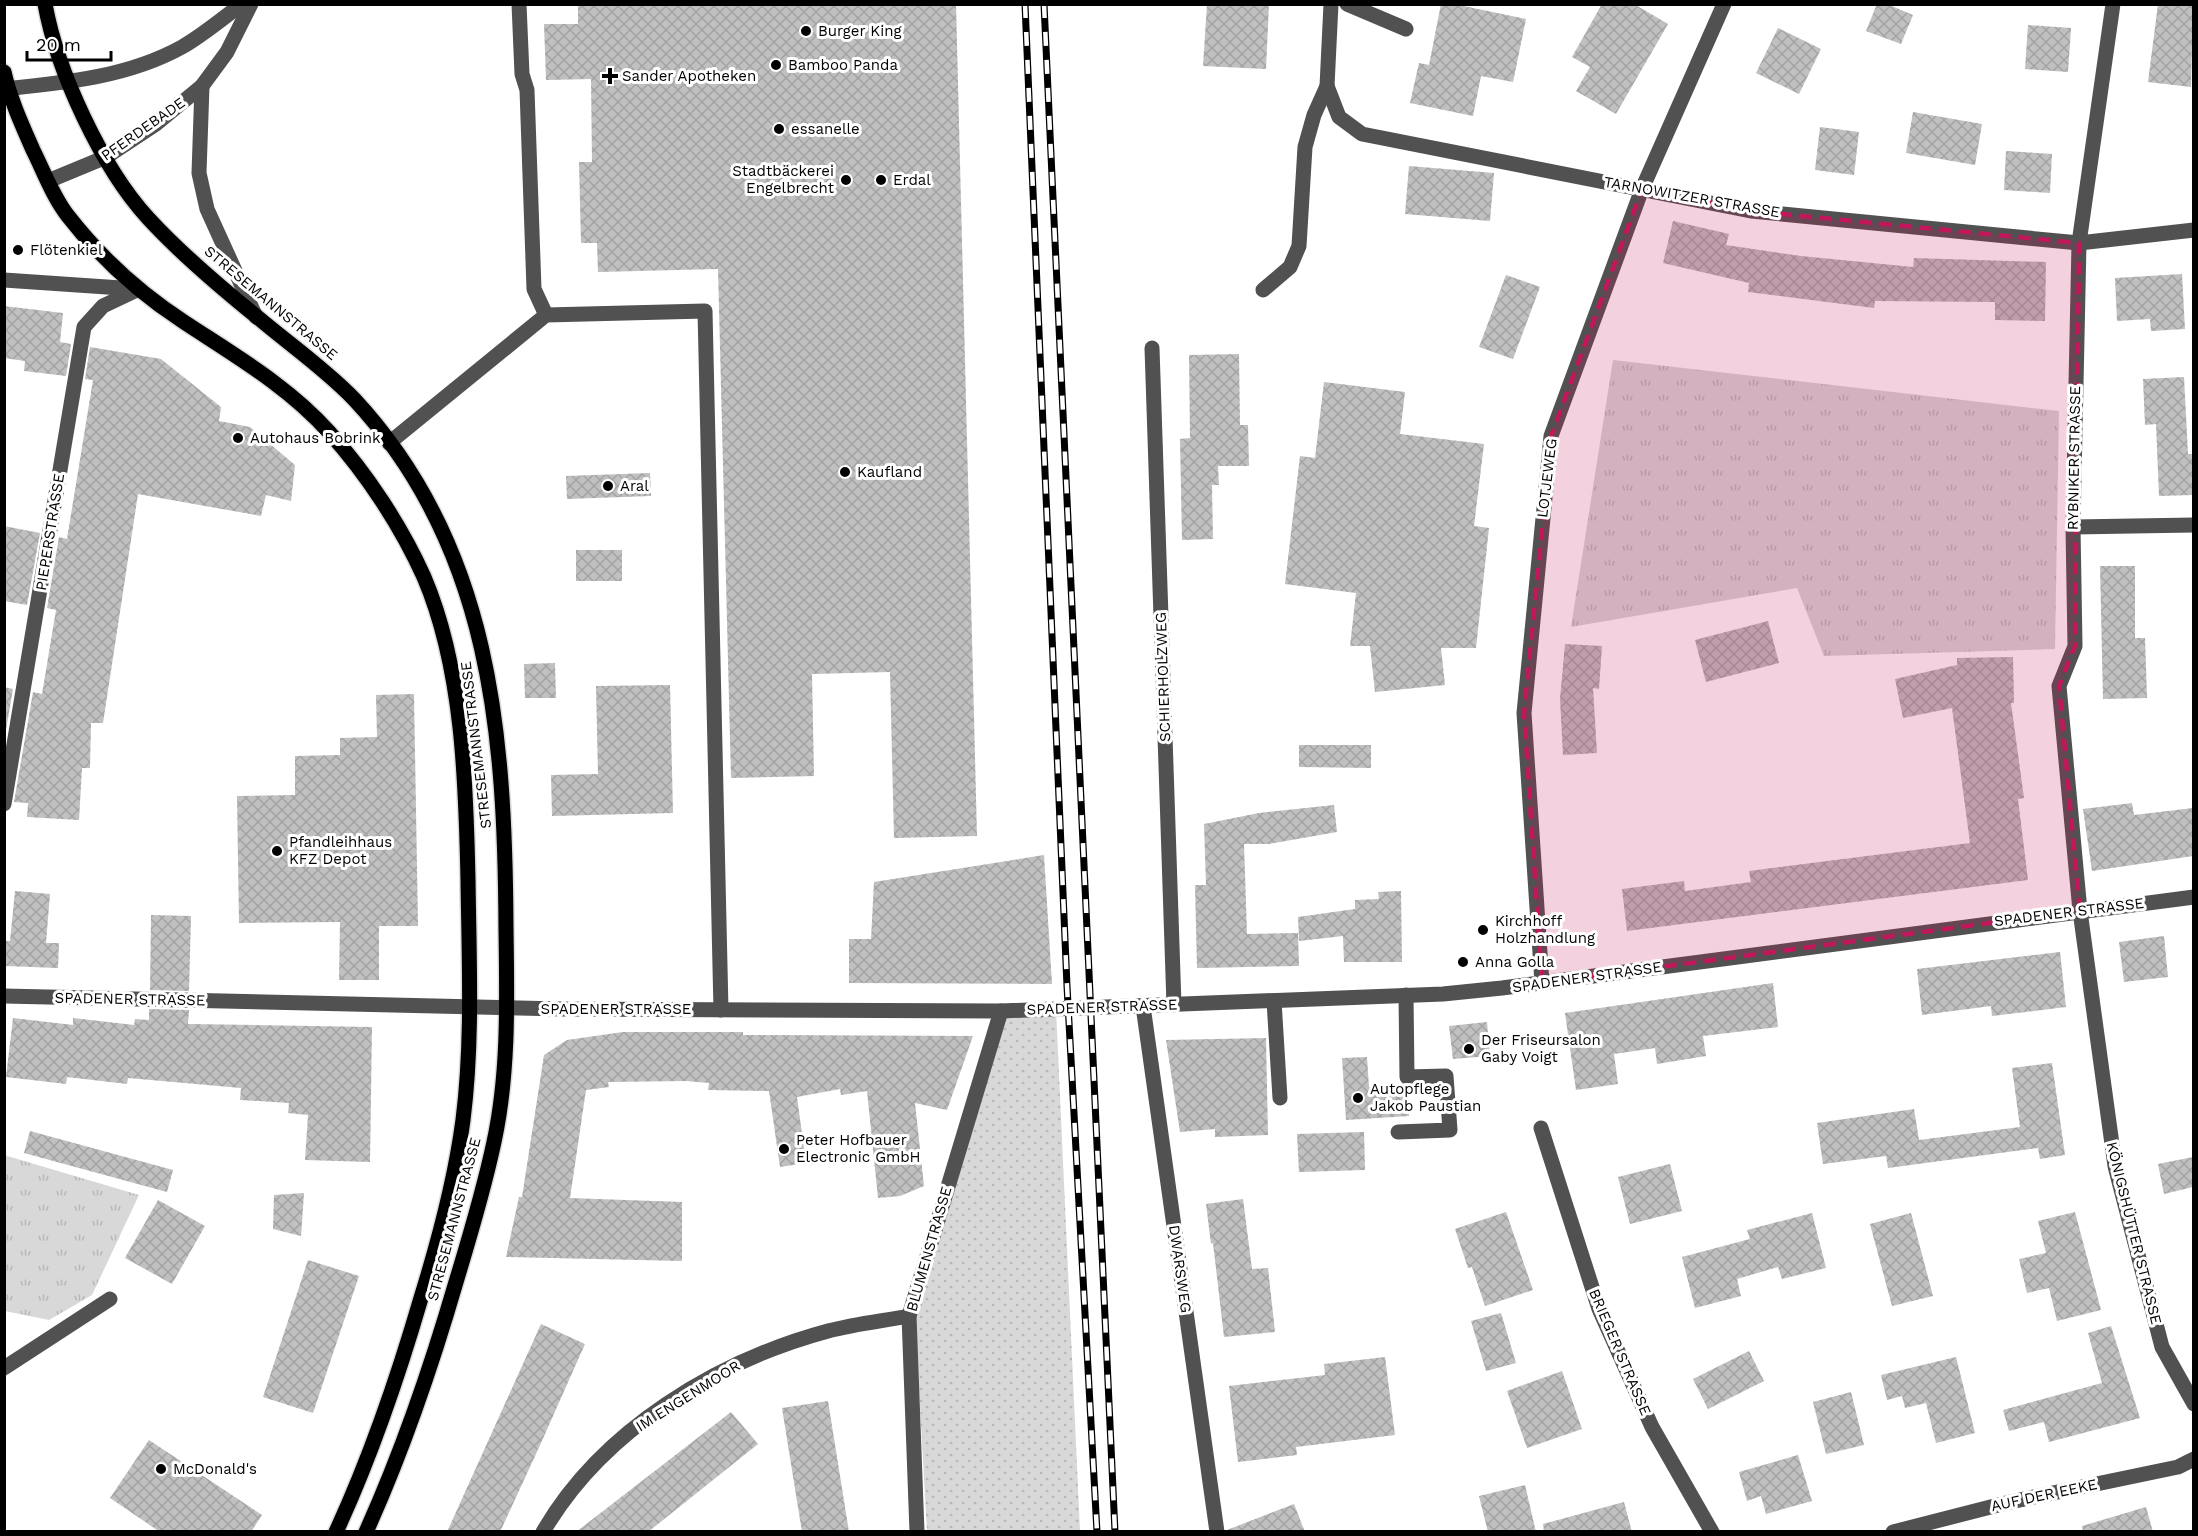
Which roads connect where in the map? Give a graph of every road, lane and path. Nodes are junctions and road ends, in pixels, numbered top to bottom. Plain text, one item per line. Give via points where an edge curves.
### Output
1 (45, 4) edge
2 (242, 4) edge
3 (251, 4) edge
4 (519, 4) edge
5 (1331, 4) edge
6 (1347, 4) edge
7 (1724, 4) edge
8 (2113, 4) edge
9 (1377, 10) edge
10 (1406, 29) dead end
11 (4, 72) edge
12 (67, 82) junction
13 (1327, 86) junction
14 (202, 87) junction
15 (6, 89) edge
16 (106, 158) junction
17 (48, 181) junction
18 (1642, 189) junction
19 (2193, 230) edge
20 (2079, 243) junction
21 (4, 280) edge
22 (139, 289) junction
23 (1263, 290) dead end
24 (546, 315) junction
25 (256, 317) junction
26 (1152, 348) dead end
27 (389, 443) junction
28 (2193, 525) edge
29 (2073, 527) junction
30 (4, 804) edge
31 (2193, 897) edge
32 (2080, 911) junction
33 (1542, 983) junction
34 (1406, 995) junction
35 (4, 996) edge
36 (1274, 1001) junction
37 (1174, 1005) junction
38 (469, 1006) junction
39 (1143, 1006) junction
40 (506, 1007) junction
41 (721, 1010) junction
42 (1001, 1011) junction
43 (1280, 1098) dead end
44 (1541, 1128) dead end
45 (1398, 1132) dead end
46 (110, 1299) dead end
47 (909, 1316) junction
48 (4, 1368) edge
49 (2193, 1404) edge
50 (2193, 1459) edge
51 (336, 1532) edge
52 (366, 1532) edge
53 (543, 1532) edge
54 (917, 1532) edge
55 (1217, 1532) edge
56 (1712, 1532) edge
57 (1893, 1532) edge

1 - 12 main road, STRESEMANNSTRASSE
2 - 12 street via 183,47 100,77
3 - 14 street, PFERDEBADE via 227,52
4 - 24 street via 522,74 527,90 534,289
5 - 13 street
6 - 9 street
7 - 18 street, LOTJEWEG
8 - 20 street, RYBNIKER STRASSE
9 - 10 street
11 - 15 main road, STRESEMANNSTRASSE
12 - 15 street
12 - 16 main road, STRESEMANNSTRASSE
13 - 18 street, TARNOWITZER STRASSE via 1339,117 1362,134
13 - 23 street via 1305,147 1299,246 1290,267
14 - 16 street, PFERDEBADE
14 - 25 street, PFERDEBADE via 199,173 207,209
15 - 17 main road, STRESEMANNSTRASSE
16 - 17 street, PFERDEBADE
16 - 25 main road, STRESEMANNSTRASSE via 148,218
17 - 22 main road, STRESEMANNSTRASSE via 66,213
18 - 20 street, TARNOWITZER STRASSE via 1751,211
18 - 33 street, LOTJEWEG via 1551,436 1524,713
19 - 20 street, TARNOWITZER STRASSE
20 - 29 street, RYBNIKER STRASSE
21 - 22 street
22 - 30 street, PIEPERSTRASSE via 103,306 84,327
22 - 38 main road, STRESEMANNSTRASSE via 266,377 328,430 393,520 424,578 446,644 465,787
24 - 27 street
24 - 41 street via 705,311
25 - 27 main road, STRESEMANNSTRASSE via 324,370
26 - 37 street, SCHIERHOLZWEG
27 - 40 main road, STRESEMANNSTRASSE via 444,533 478,626 491,695 504,830
28 - 29 street
29 - 32 street, RYBNIKER STRASSE via 2075,646 2059,686
31 - 32 street, SPADENER STRASSE
32 - 33 street, SPADENER STRASSE
32 - 49 street, KÖNIGSHÜTTER STRASSE via 2115,1166 2162,1347
33 - 34 street, SPADENER STRASSE
34 - 36 street, SPADENER STRASSE
34 - 45 street via 1407,1077 1446,1076 1450,1130
35 - 38 street, SPADENER STRASSE
36 - 37 street, SPADENER STRASSE
36 - 43 street
37 - 39 street, SPADENER STRASSE
38 - 40 street, SPADENER STRASSE
38 - 51 main road, STRESEMANNSTRASSE via 463,1120 451,1190 408,1345
39 - 42 street, SPADENER STRASSE
39 - 55 street, DWARSWEG
40 - 41 street, SPADENER STRASSE
40 - 52 main road, STRESEMANNSTRASSE via 505,1057 495,1138 478,1208 430,1371
41 - 42 street, SPADENER STRASSE
42 - 47 street, BLUMENSTRASSE
44 - 56 street, BRIEGER STRASSE via 1599,1309 1652,1427
46 - 48 street
47 - 53 street, IM ENGENMOOR via 799,1340 718,1374 639,1424 606,1453 561,1501
47 - 54 street, BLUMENSTRASSE
50 - 57 street, AUF DER EEKE via 2178,1467 2010,1502

